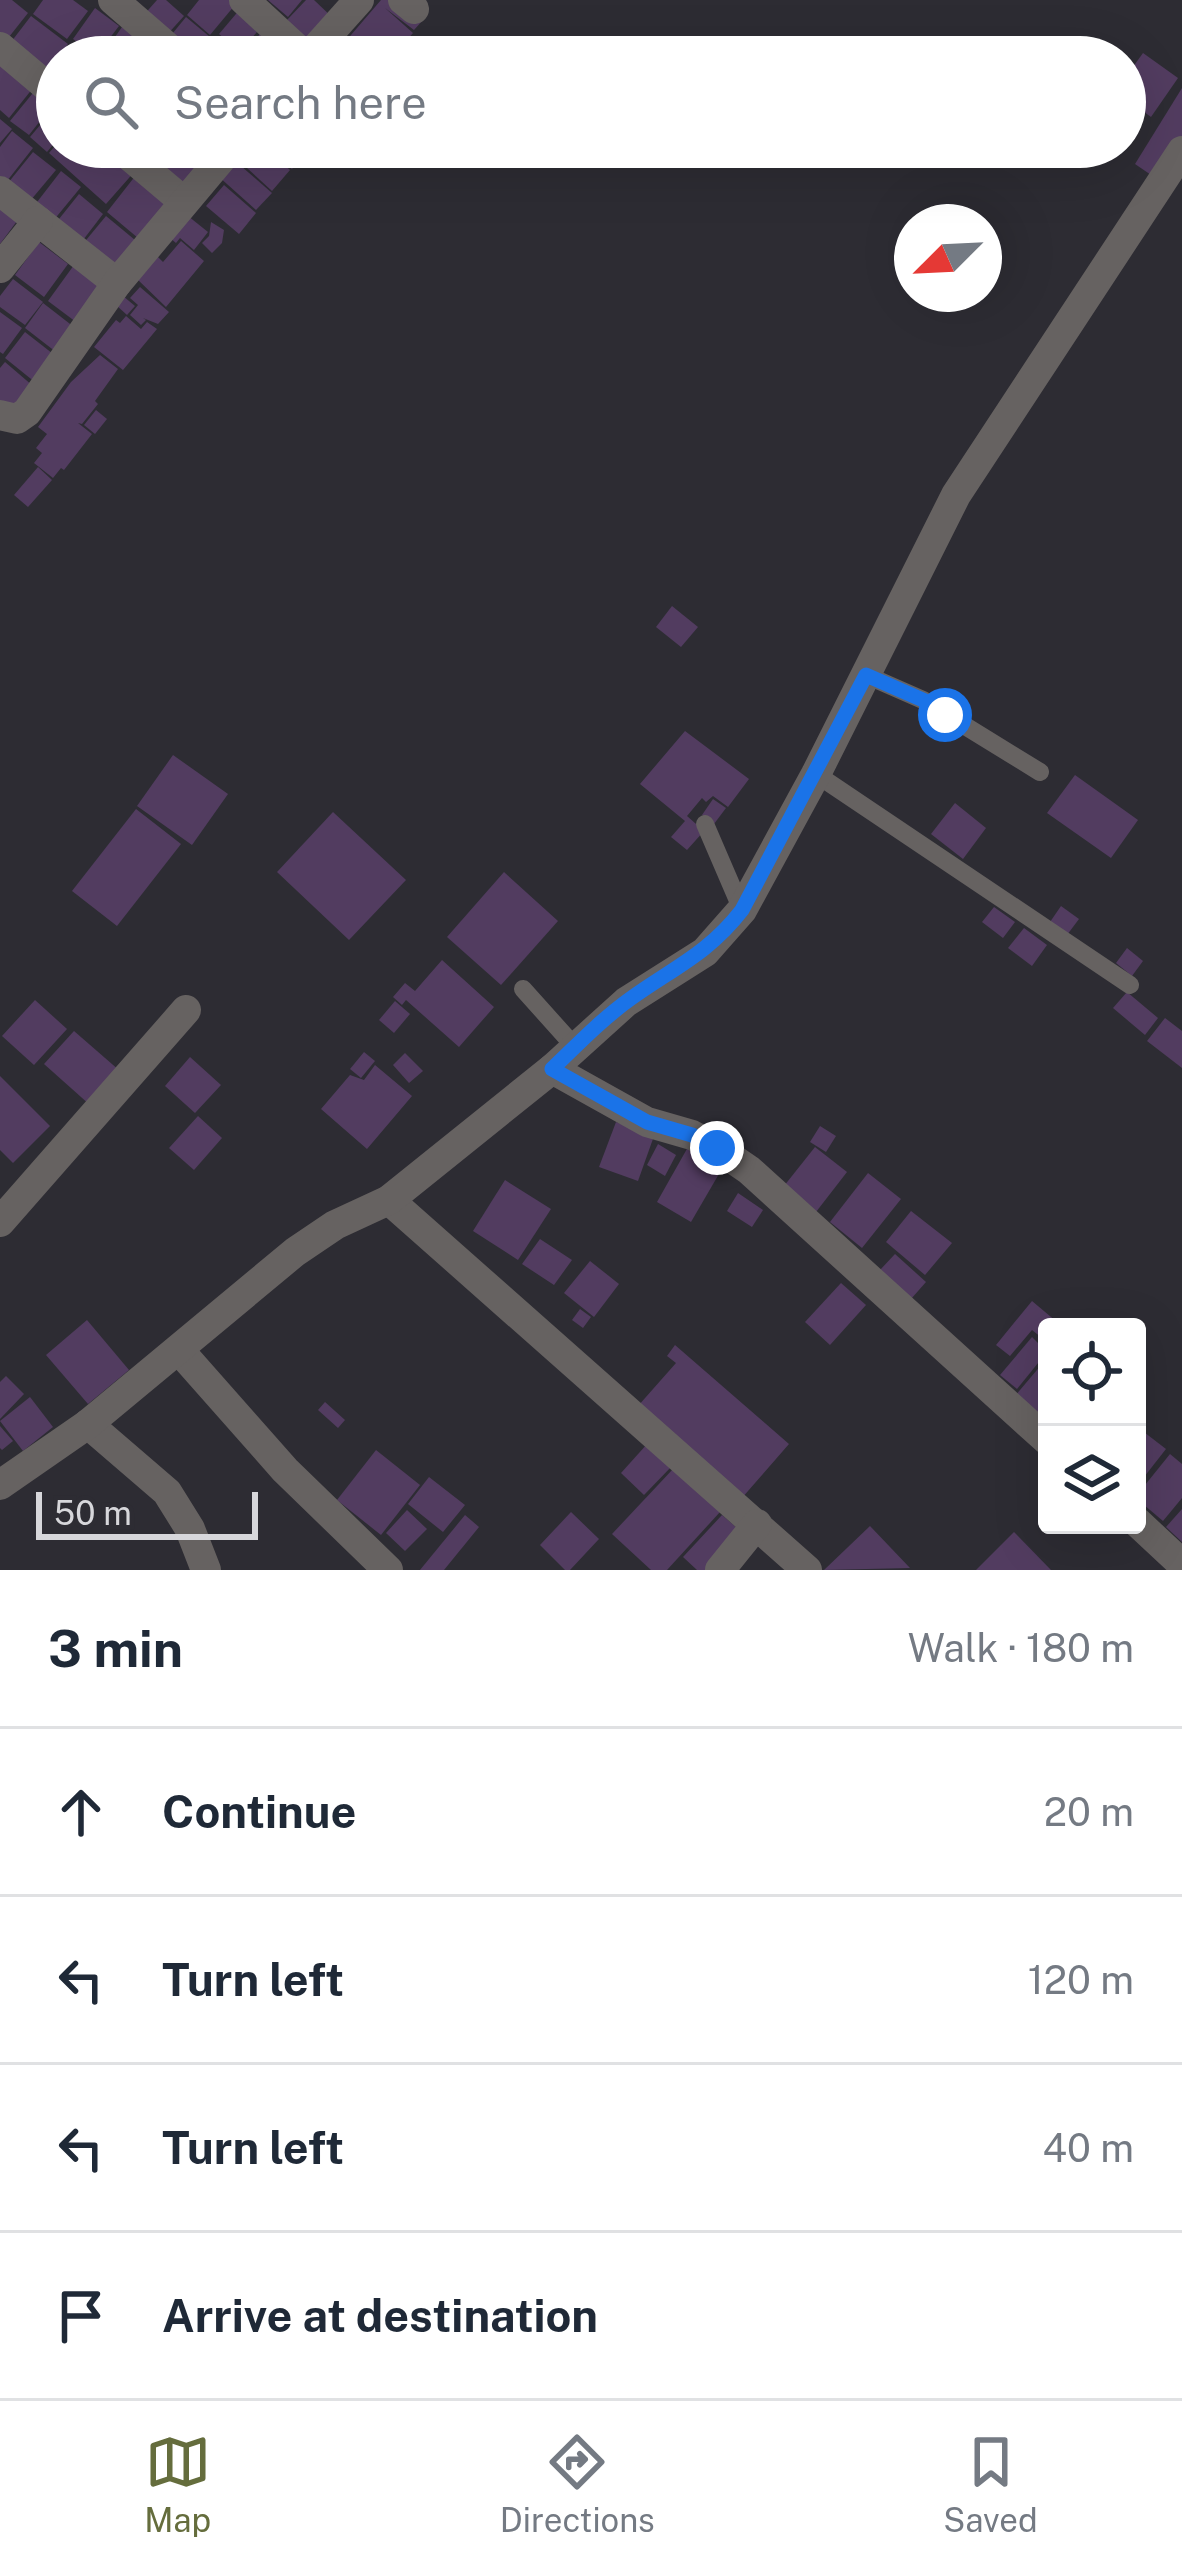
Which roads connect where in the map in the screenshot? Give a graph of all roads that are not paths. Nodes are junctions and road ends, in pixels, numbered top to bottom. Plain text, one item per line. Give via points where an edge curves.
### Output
1 (113, 0) edge
2 (244, 0) edge
3 (359, 0) edge
4 (155, 36) edge
5 (284, 36) edge
6 (326, 36) edge
7 (0, 47) edge
8 (36, 77) edge
9 (1182, 151) edge
10 (144, 168) edge
11 (213, 168) edge
12 (0, 191) edge
13 (184, 201) junction
14 (38, 221) junction
15 (0, 268) edge
16 (117, 283) junction
17 (0, 415) edge
18 (866, 675) junction
19 (1040, 772) dead end
20 (816, 774) junction
21 (705, 824) dead end
22 (742, 910) junction
23 (1130, 985) dead end
24 (523, 989) dead end
25 (186, 1010) dead end
26 (575, 1047) junction
27 (552, 1069) junction
28 (388, 1200) junction
29 (0, 1222) edge
30 (179, 1349) junction
31 (88, 1424) junction
32 (1038, 1432) edge
33 (0, 1485) edge
34 (757, 1524) junction
35 (1146, 1530) edge
36 (1182, 1564) edge
37 (206, 1570) edge
38 (388, 1570) edge
39 (720, 1570) edge
40 (807, 1570) edge

1 - 4 street
2 - 5 street
3 - 6 street
7 - 8 street
9 - 18 street via 956,495
10 - 13 street
11 - 13 street
12 - 14 street
13 - 16 street
14 - 15 street
14 - 16 street
16 - 17 street via 27,412
18 - 19 lane
18 - 20 street
20 - 22 street
20 - 23 lane
21 - 22 lane
22 - 26 street via 705,952 626,1002
24 - 26 lane
25 - 29 street
26 - 27 street
27 - 28 street
27 - 32 street via 749,1170
28 - 30 street via 295,1252
28 - 34 street
30 - 31 street
30 - 38 street via 285,1470
31 - 33 street
31 - 37 street via 166,1492
34 - 39 street
34 - 40 street
35 - 36 street

